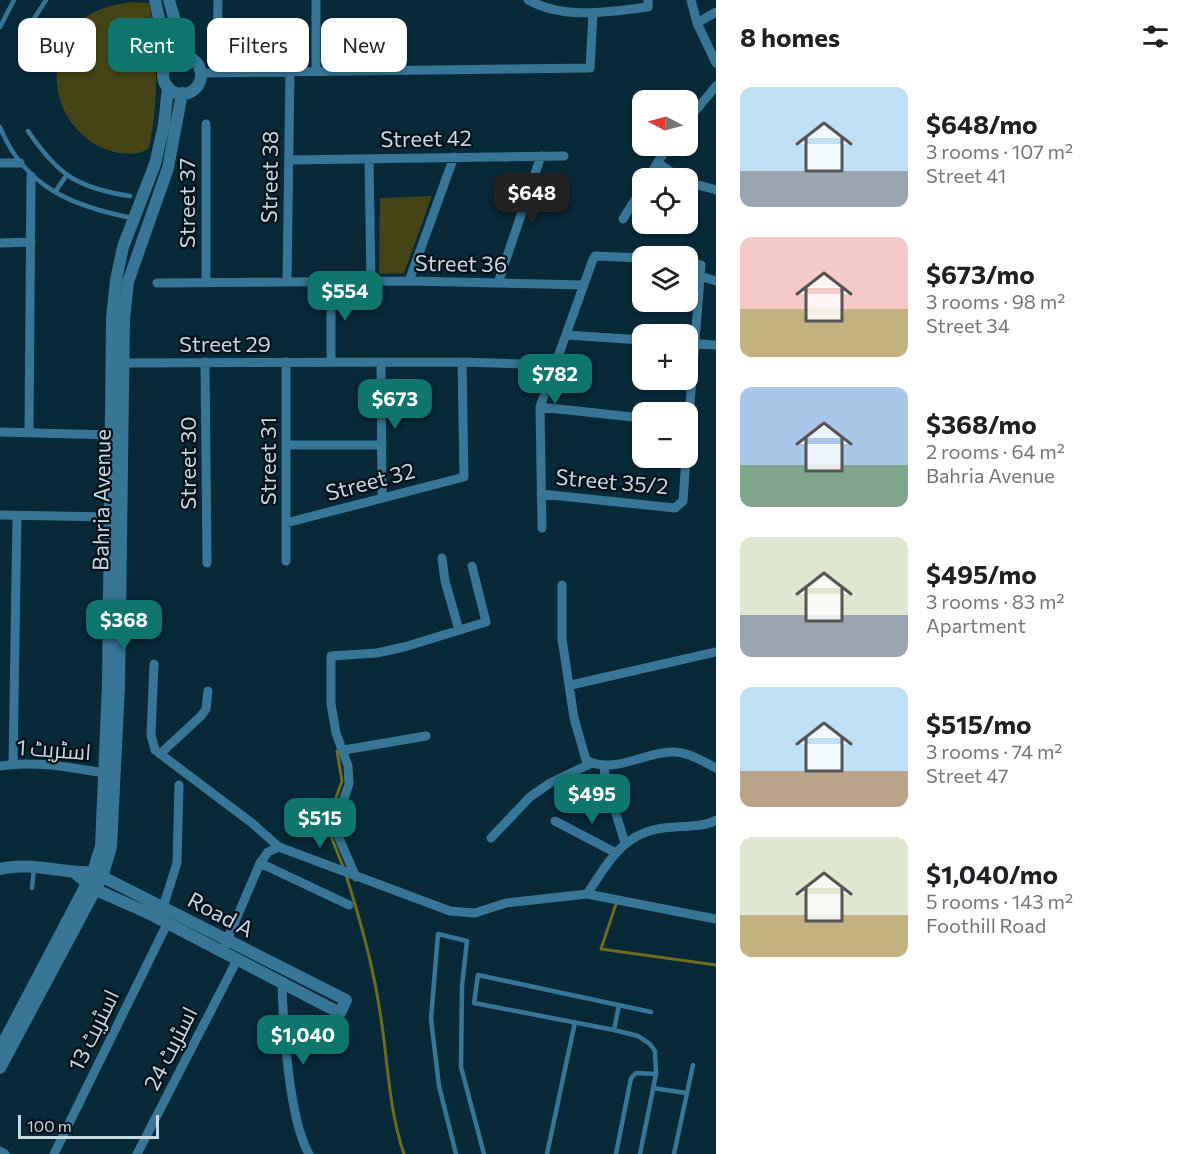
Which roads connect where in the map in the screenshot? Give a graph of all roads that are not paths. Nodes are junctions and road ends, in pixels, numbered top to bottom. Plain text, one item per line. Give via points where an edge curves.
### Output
1 (14, 0) edge
2 (46, 0) edge
3 (155, 0) edge
4 (169, 0) edge
5 (218, 0) edge
6 (316, 0) edge
7 (528, 0) edge
8 (691, 0) edge
9 (650, 3) edge
10 (716, 12) edge
11 (593, 13) junction
12 (34, 18) edge
13 (159, 18) edge
14 (174, 18) edge
15 (218, 18) edge
16 (697, 23) junction
17 (0, 27) edge
18 (195, 61) edge
19 (716, 63) edge
20 (309, 71) edge
21 (316, 71) junction
22 (165, 72) edge
23 (290, 72) joint
24 (201, 73) junction
25 (168, 87) junction
26 (716, 87) edge
27 (182, 93) junction
28 (698, 108) edge
29 (206, 124) dead end
30 (0, 127) edge
31 (28, 131) dead end
32 (542, 156) junction
33 (564, 156) dead end
34 (662, 156) edge
35 (454, 157) junction
36 (369, 159) junction
37 (289, 160) junction
38 (0, 163) edge
39 (20, 163) junction
40 (658, 163) junction
41 (655, 168) edge
42 (665, 168) edge
43 (31, 176) junction
44 (66, 176) junction
45 (698, 185) edge
46 (716, 190) edge
47 (55, 192) junction
48 (130, 196) dead end
49 (632, 204) edge
50 (135, 219) junction
51 (623, 219) dead end
52 (31, 242) junction
53 (0, 243) edge
54 (632, 258) edge
55 (700, 270) joint
56 (409, 281) junction
57 (716, 281) edge
58 (287, 282) junction
59 (331, 282) junction
60 (371, 282) junction
61 (157, 283) dead end
62 (206, 283) junction
63 (498, 283) junction
64 (584, 285) junction
65 (693, 324) edge
66 (566, 335) junction
67 (632, 339) edge
68 (698, 344) edge
69 (716, 345) edge
70 (206, 362) junction
71 (286, 362) junction
72 (331, 362) junction
73 (381, 362) junction
74 (462, 362) junction
75 (118, 363) junction
76 (555, 365) junction
77 (540, 407) junction
78 (632, 417) edge
79 (0, 432) edge
80 (29, 432) junction
81 (112, 435) junction
82 (287, 445) junction
83 (382, 445) junction
84 (685, 468) edge
85 (541, 494) junction
86 (382, 497) junction
87 (0, 515) edge
88 (17, 516) junction
89 (111, 517) junction
90 (286, 523) junction
91 (542, 528) dead end
92 (442, 558) dead end
93 (286, 561) dead end
94 (207, 563) dead end
95 (472, 566) dead end
96 (562, 585) dead end
97 (459, 630) junction
98 (716, 652) edge
99 (154, 664) dead end
100 (571, 685) junction
101 (208, 691) dead end
102 (426, 736) dead end
103 (344, 750) junction
104 (160, 754) junction
105 (592, 763) junction
106 (13, 764) junction
107 (0, 766) edge
108 (604, 766) junction
109 (716, 768) edge
110 (105, 773) junction
111 (179, 785) dead end
112 (716, 820) edge
113 (555, 821) dead end
114 (491, 838) dead end
115 (625, 843) junction
116 (279, 847) junction
117 (616, 853) junction
118 (260, 863) junction
119 (34, 866) junction
120 (0, 869) edge
121 (353, 876) junction
122 (94, 880) junction
123 (32, 888) dead end
124 (587, 894) junction
125 (349, 905) dead end
126 (163, 907) junction
127 (716, 919) edge
128 (167, 924) junction
129 (225, 947) junction
130 (237, 960) junction
131 (282, 983) junction
132 (619, 1005) junction
133 (651, 1011) dead end
134 (575, 1022) junction
135 (614, 1030) junction
136 (0, 1048) edge
137 (693, 1065) dead end
138 (0, 1068) edge
139 (656, 1074) junction
140 (653, 1088) junction
141 (686, 1093) junction
142 (0, 1151) edge
143 (5, 1154) edge
144 (54, 1154) edge
145 (137, 1154) edge
146 (309, 1154) edge
147 (456, 1154) edge
148 (484, 1154) edge
149 (547, 1154) edge
150 (616, 1154) edge
151 (640, 1154) edge
152 (674, 1154) edge

1 - 17 lane
2 - 12 lane
3 - 13 street
4 - 14 street
5 - 15 street
6 - 21 street
7 - 11 street via 547,10
8 - 16 street
9 - 11 street
10 - 16 street
11 - 21 street via 590,68
16 - 19 street
18 - 24 street
20 - 21 street
22 - 25 street
23 - 24 street
23 - 37 street, Street 38
24 - 27 street via 194,90
25 - 27 street
25 - 50 street, Bahria Avenue via 155,164
26 - 28 street
27 - 75 street, Bahria Avenue via 168,168 128,282
29 - 62 street, Street 37
30 - 39 lane via 9,151
31 - 44 lane via 42,153
32 - 33 street, Street 42
32 - 35 street, Street 42
32 - 63 street
34 - 40 street
35 - 36 street, Street 42
35 - 56 street
36 - 37 street, Street 42
36 - 60 street
37 - 58 street, Street 38
38 - 39 street
39 - 43 lane
40 - 41 street
40 - 42 street
43 - 47 lane
43 - 52 street
44 - 47 lane
44 - 48 lane via 98,190
45 - 46 street
47 - 50 lane via 88,209
49 - 51 street
50 - 75 street, Bahria Avenue via 123,247 116,280
52 - 53 street
52 - 80 street
54 - 64 street via 595,256
55 - 57 street
55 - 65 street
56 - 60 street, Street 36
56 - 63 street, Street 36
58 - 59 street, Street 36
58 - 62 street, Street 36
59 - 60 street, Street 36
59 - 72 street
61 - 62 street, Street 36
63 - 64 street, Street 36
64 - 66 street
66 - 67 street
66 - 76 street
68 - 69 street
70 - 71 street, Street 29
70 - 75 street, Street 29
70 - 94 street, Street 30
71 - 72 street, Street 29
71 - 82 street, Street 31
72 - 73 street, Street 29
73 - 74 street, Street 29
73 - 83 street
74 - 76 street, Street 29
74 - 86 street, Street 32 via 464,477
75 - 81 street, Bahria Avenue
75 - 122 street, Bahria Avenue via 119,686 111,847
76 - 77 street
77 - 78 street
77 - 85 street
79 - 80 street
80 - 81 street
81 - 89 street, Bahria Avenue
82 - 83 street
82 - 90 street, Street 31
83 - 86 street
84 - 85 street, Street 35/2 via 683,501 679,506
85 - 91 street
86 - 90 street, Street 32
87 - 88 street
88 - 89 street
88 - 106 street
89 - 110 street, Bahria Avenue
90 - 93 street, Street 31
92 - 97 street
95 - 97 street via 486,622
96 - 100 street via 562,639
97 - 103 street via 386,651 331,657 331,704 336,733
98 - 100 street
99 - 104 street via 151,735
100 - 105 street via 584,756
101 - 104 street via 201,716
102 - 103 street
103 - 121 street via 349,784 334,826
104 - 116 street
105 - 108 street
105 - 114 street via 530,797
106 - 107 street, اسٹریٹ 1
106 - 110 street, اسٹریٹ 1
108 - 109 street via 672,752 690,755
108 - 115 street
110 - 122 street, Bahria Avenue via 101,846
111 - 126 street via 177,863
112 - 115 street via 652,830
113 - 117 street
115 - 117 street
116 - 118 street via 268,852
116 - 121 street
117 - 124 street
118 - 125 street
118 - 129 street
119 - 120 street, Road A
119 - 122 street, Road A
119 - 123 lane
121 - 124 street via 450,911 475,913 506,903
122 - 126 street, Road A
122 - 128 street, Road A
122 - 136 street, Bahria Avenue
122 - 138 street, Bahria Avenue
124 - 127 street
126 - 129 street, Road A
128 - 129 street, Road A
128 - 144 street, اسٹریٹ 13
129 - 130 street, Road A
129 - 131 street, Road A via 346,1000 340,1012
130 - 131 street, Road A
130 - 145 street, اسٹریٹ 24
131 - 146 street via 296,1112
132 - 133 lane
132 - 134 lane via 478,975 474,1003
132 - 135 lane
134 - 135 lane
134 - 149 lane
135 - 139 lane via 638,1035 650,1044 655,1052
137 - 141 lane
139 - 140 lane
139 - 150 lane via 636,1073 631,1078
140 - 141 lane
140 - 151 lane
141 - 152 lane
142 - 143 street
147 - 148 lane via 439,1086 431,1019 438,934 467,941 461,1067

